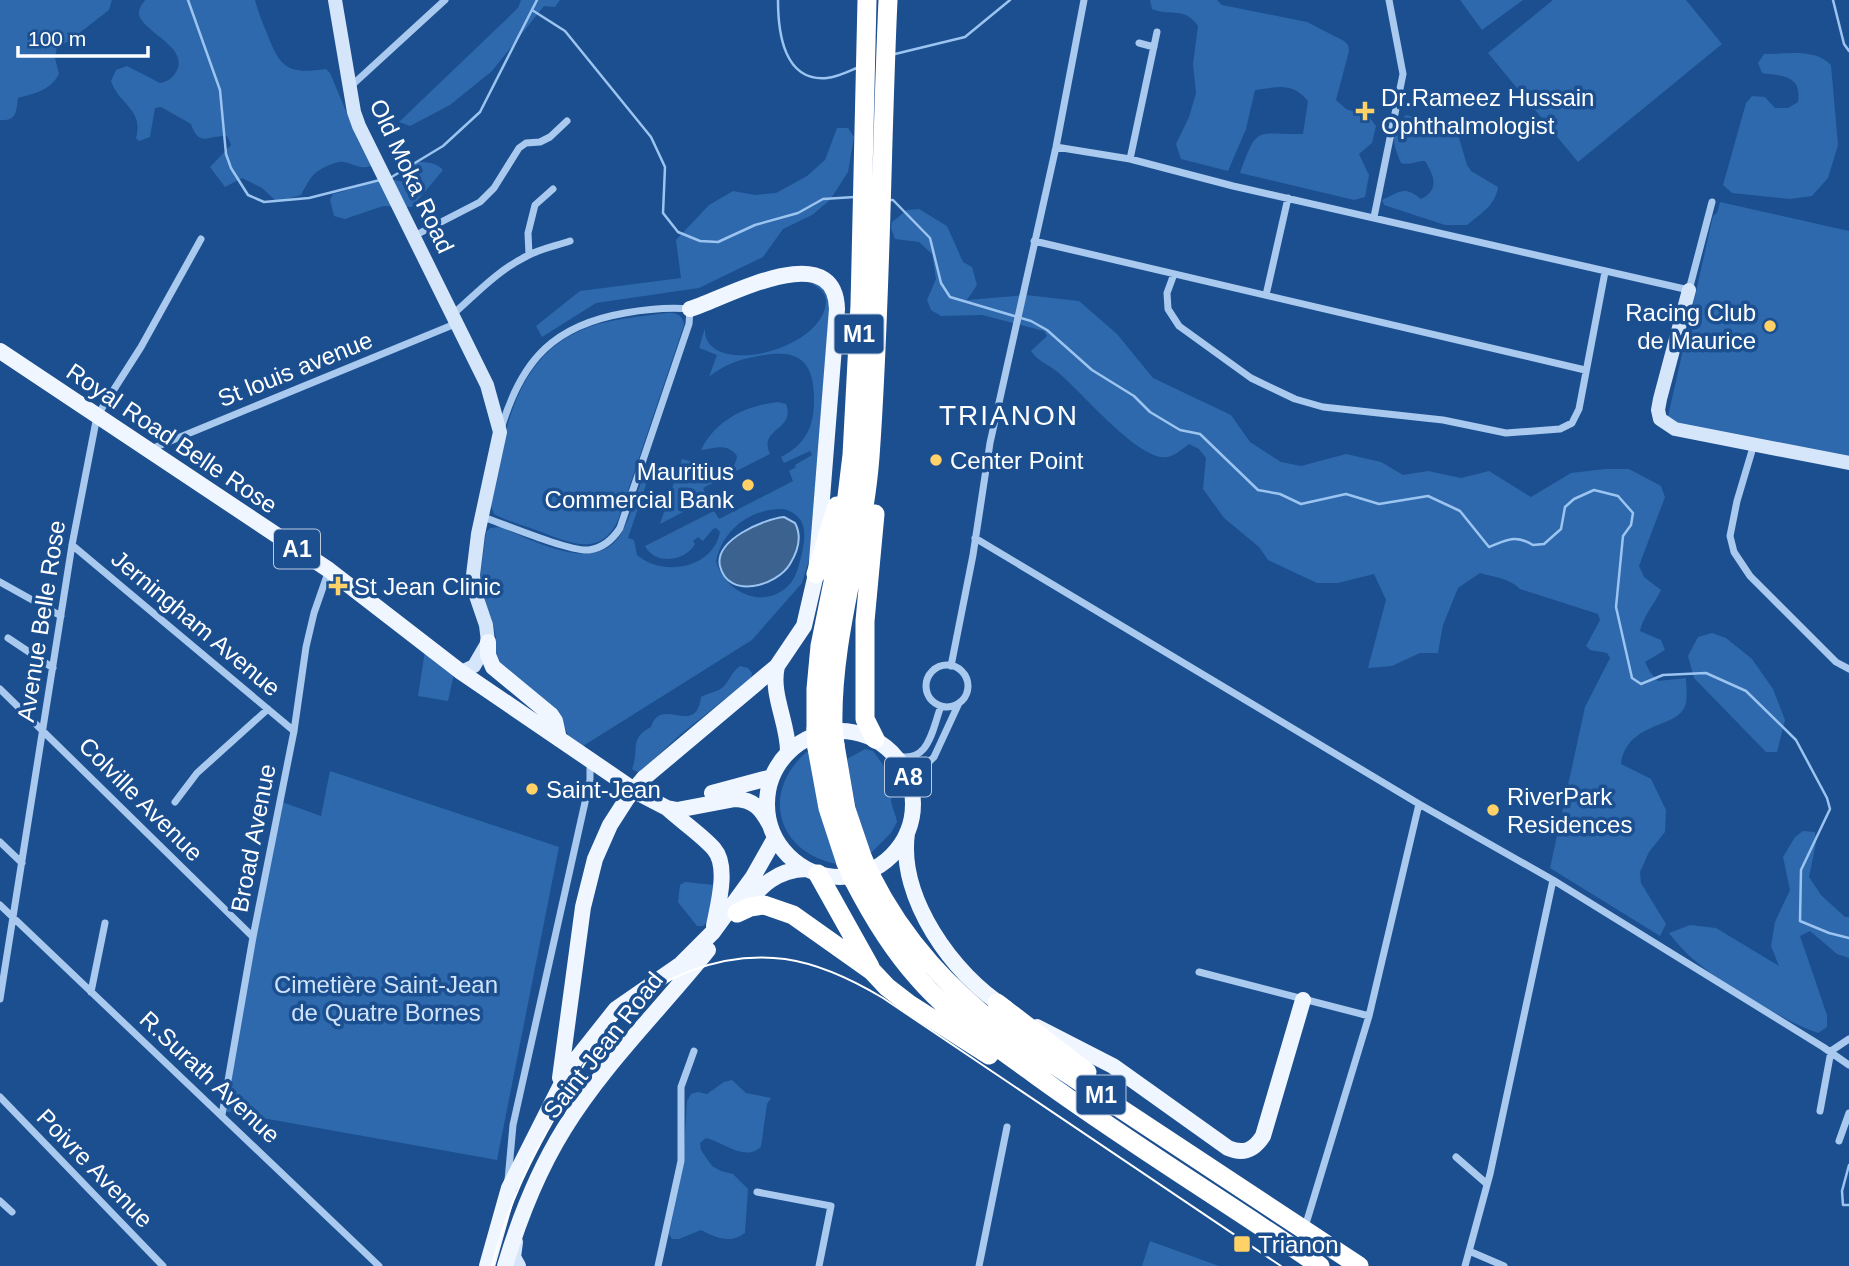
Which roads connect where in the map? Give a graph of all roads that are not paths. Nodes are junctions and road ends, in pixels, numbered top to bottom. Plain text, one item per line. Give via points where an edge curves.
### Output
1 (335, 0) edge
2 (445, 0) edge
3 (867, 0) edge
4 (888, 0) edge
5 (1084, 0) edge
6 (1389, 0) edge
7 (1157, 32) dead end
8 (1139, 43) dead end
9 (1154, 47) junction
10 (350, 88) junction
11 (567, 121) dead end
12 (1056, 147) junction
13 (1130, 159) junction
14 (553, 189) dead end
15 (1288, 198) junction
16 (871, 201) junction
17 (1712, 202) dead end
18 (1374, 217) junction
19 (414, 236) junction
20 (201, 239) dead end
21 (570, 241) dead end
22 (1034, 241) junction
23 (529, 255) junction
24 (1605, 272) junction
25 (1174, 274) junction
26 (1689, 290) junction
27 (1266, 295) junction
28 (690, 309) junction
29 (453, 319) junction
30 (0, 351) edge
31 (1585, 370) junction
32 (874, 384) junction
33 (97, 416) junction
34 (500, 432) junction
35 (1755, 443) junction
36 (149, 450) junction
37 (852, 455) junction
38 (1849, 463) edge
39 (483, 517) junction
40 (975, 538) junction
41 (72, 545) junction
42 (329, 570) junction
43 (816, 573) junction
44 (0, 582) edge
45 (61, 616) junction
46 (8, 638) dead end
47 (488, 642) junction
48 (777, 666) junction
49 (951, 666) junction
50 (53, 668) junction
51 (1849, 669) edge
52 (461, 672) junction
53 (0, 689) edge
54 (960, 703) junction
55 (941, 706) junction
56 (268, 709) junction
57 (43, 729) junction
58 (294, 731) junction
59 (825, 737) junction
60 (559, 739) junction
61 (875, 739) junction
62 (788, 753) junction
63 (894, 755) junction
64 (587, 757) junction
65 (772, 777) junction
66 (913, 795) junction
67 (175, 802) dead end
68 (1419, 804) junction
69 (665, 806) junction
70 (772, 831) junction
71 (907, 833) junction
72 (0, 842) edge
73 (22, 863) junction
74 (859, 870) junction
75 (812, 871) junction
76 (1553, 880) junction
77 (0, 905) edge
78 (737, 913) junction
79 (13, 917) junction
80 (105, 923) dead end
81 (716, 934) junction
82 (253, 937) junction
83 (872, 971) junction
84 (1199, 972) dead end
85 (91, 992) junction
86 (0, 999) edge
87 (1303, 1000) junction
88 (997, 1003) junction
89 (1369, 1016) junction
90 (1849, 1039) edge
91 (694, 1051) dead end
92 (1831, 1051) junction
93 (1849, 1065) edge
94 (558, 1091) junction
95 (0, 1097) edge
96 (1820, 1111) dead end
97 (1849, 1113) edge
98 (222, 1115) junction
99 (1089, 1115) junction
100 (1007, 1127) dead end
101 (1839, 1141) dead end
102 (1192, 1155) junction
103 (1457, 1157) dead end
104 (1487, 1184) junction
105 (509, 1188) junction
106 (757, 1192) dead end
107 (0, 1201) edge
108 (12, 1212) dead end
109 (520, 1220) junction
110 (1305, 1227) dead end
111 (1469, 1251) junction
112 (163, 1266) edge
113 (379, 1266) edge
114 (487, 1266) edge
115 (505, 1266) edge
116 (519, 1266) edge
117 (658, 1266) edge
118 (819, 1266) edge
119 (979, 1266) edge
120 (1320, 1266) edge
121 (1359, 1266) edge
122 (1465, 1266) edge
123 (1504, 1266) edge

1 - 10 street
2 - 10 street, Old Moka Road
3 - 16 highway, M1 via 865,81
4 - 16 highway, M1
5 - 12 street
6 - 18 street via 1403,74
7 - 9 street
8 - 9 street
9 - 13 street
10 - 19 street, Old Moka Road via 354,112
11 - 19 street via 550,138 519,148 480,202
12 - 13 street
12 - 22 street
13 - 15 street
14 - 23 street via 535,205 528,233
15 - 18 street
15 - 27 street
16 - 32 highway, M1
16 - 37 highway, M1
17 - 26 street
18 - 24 street
19 - 29 street, Old Moka Road
20 - 33 street
21 - 23 street, St louis avenue
22 - 25 street
22 - 40 street via 990,443
23 - 29 street, St louis avenue via 495,277
24 - 26 street
24 - 31 street
25 - 27 street
25 - 31 street via 1167,293 1168,309 1180,326 1251,378 1295,400 1323,407 1443,420 1506,433 1560,429 1572,424 1579,409
26 - 35 street via 1660,399 1660,419 1675,429
27 - 31 street
28 - 34 street via 666,306 615,315 561,336 521,377
28 - 39 street via 681,351 615,535 598,548 580,550
28 - 43 main road via 774,276 820,277 835,293
29 - 34 street, Old Moka Road via 486,385
29 - 36 street, St louis avenue
30 - 33 main road, Royal Road Belle Rose / A1
32 - 59 highway, M1 via 866,497
32 - 61 highway via 878,455 865,634 865,719
33 - 36 main road, Royal Road Belle Rose / A1
33 - 41 street, Avenue Belle Rose
34 - 39 street
35 - 38 street
35 - 51 street via 1730,536 1734,552 1750,576 1836,662
36 - 42 main road, Royal Road Belle Rose / A1
37 - 43 highway
37 - 59 highway, M1 via 842,538 820,646 816,689
39 - 47 street via 473,575
40 - 49 street
40 - 68 street
41 - 45 street, Avenue Belle Rose
41 - 56 street, Jerningham Avenue
42 - 52 main road, Royal Road Belle Rose / A1
42 - 58 street, Broad Avenue via 311,625
43 - 48 main road via 804,626
44 - 45 street
45 - 50 street, Avenue Belle Rose
46 - 50 street
47 - 52 street via 474,666
47 - 60 main road via 493,667 551,715
48 - 62 main road via 775,681
48 - 94 main road, bridge via 644,778 610,825 595,859 583,907
49 - 54 street via 967,680
49 - 55 street via 939,667 927,681 931,699
50 - 57 street, Avenue Belle Rose
52 - 60 main road, Royal Road Belle Rose / A1
53 - 57 street, Colville Avenue
54 - 55 street
54 - 66 street via 938,751 916,775
55 - 63 street via 923,751 904,758
56 - 58 street, Jerningham Avenue
56 - 67 street via 197,773
57 - 73 street, Avenue Belle Rose
57 - 82 street, Colville Avenue
58 - 82 street, Broad Avenue
59 - 74 highway, M1
60 - 64 main road, Royal Road Belle Rose / A1
61 - 62 main road, A8 via 828,732
61 - 63 main road, A8
62 - 65 main road, A8
63 - 66 main road, A8 via 907,773
64 - 69 main road, Royal Road Belle Rose / A1
64 - 105 street via 590,780 513,1125
65 - 69 main road
65 - 70 main road, A8 via 767,795
66 - 71 main road, A8
68 - 76 street
68 - 89 street
69 - 70 main road via 677,810 743,799 761,808
69 - 81 main road, Royal Road Belle Rose via 715,850 721,864
70 - 75 main road via 783,850
70 - 81 main road, A8 via 753,877
71 - 75 main road, A8 via 898,849 870,870 835,877
71 - 88 main road via 907,869 925,918 964,973
72 - 73 street
73 - 79 street, Avenue Belle Rose
74 - 99 highway, M1 via 883,933 935,996
74 - 102 highway, M1 via 914,946 970,1005
75 - 78 main road, A8 via 792,869 776,876
75 - 83 highway
76 - 92 street
76 - 104 street
77 - 79 street, R.Surath Avenue
78 - 81 main road, A8
78 - 83 highway via 764,905 793,915
79 - 85 street, R.Surath Avenue
79 - 86 street, Avenue Belle Rose
80 - 85 street
81 - 94 main road, A8 via 616,1009 576,1059
81 - 109 main road, Saint Jean Road / A8 via 578,1108
82 - 98 street, Broad Avenue
83 - 99 highway via 909,1004
84 - 87 street
85 - 98 street, R.Surath Avenue
87 - 88 main road via 1263,1136 1257,1146 1236,1152 1113,1066
87 - 89 street
88 - 102 highway via 1185,1144
89 - 110 street
90 - 92 street
91 - 117 street via 681,1087 681,1161
92 - 93 street
92 - 96 street
94 - 105 main road, Saint Jean Road
95 - 112 street, Poivre Avenue
97 - 101 street
98 - 113 street, R.Surath Avenue
99 - 120 highway, M1
100 - 119 street
102 - 121 highway, M1
103 - 104 street
104 - 111 street
105 - 114 main road, Saint Jean Road
106 - 118 street via 831,1206
107 - 108 street
109 - 115 main road, Saint Jean Road / A8
109 - 116 street via 514,1248
111 - 122 street
111 - 123 street

